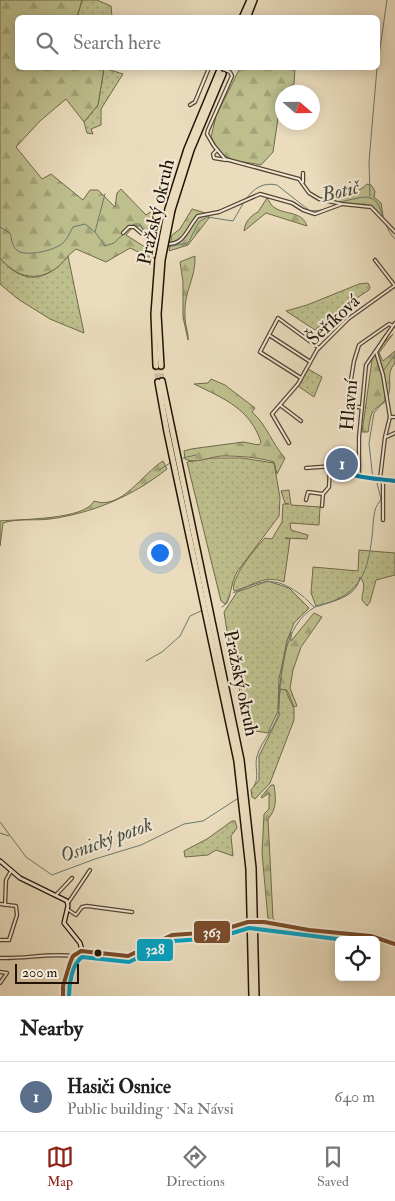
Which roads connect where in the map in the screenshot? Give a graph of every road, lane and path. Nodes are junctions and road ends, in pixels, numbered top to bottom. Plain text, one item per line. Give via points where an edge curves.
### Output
1 (250, 0) edge
2 (254, 0) edge
3 (243, 15) edge
4 (248, 15) edge
5 (207, 70) edge
6 (220, 71) edge
7 (190, 105) dead end
8 (217, 151) junction
9 (228, 160) junction
10 (303, 173) dead end
11 (303, 182) junction
12 (341, 204) junction
13 (395, 232) edge
14 (123, 233) dead end
15 (375, 260) dead end
16 (395, 286) edge
17 (395, 323) edge
18 (393, 326) junction
19 (269, 335) junction
20 (386, 335) junction
21 (319, 348) junction
22 (310, 361) junction
23 (158, 366) tunnel mouth
24 (301, 378) junction
25 (160, 382) tunnel mouth
26 (280, 405) junction
27 (362, 408) junction
28 (390, 417) junction
29 (395, 417) edge
30 (302, 421) dead end
31 (395, 433) edge
32 (385, 437) junction
33 (289, 443) dead end
34 (330, 467) junction
35 (306, 468) dead end
36 (359, 476) junction
37 (381, 479) junction
38 (395, 481) edge
39 (324, 494) junction
40 (306, 500) dead end
41 (322, 506) dead end
42 (383, 520) dead end
43 (246, 814) junction
44 (0, 861) edge
45 (90, 870) dead end
46 (12, 871) junction
47 (72, 878) dead end
48 (0, 882) edge
49 (5, 882) junction
50 (56, 895) junction
51 (68, 903) junction
52 (0, 904) edge
53 (6, 905) junction
54 (67, 909) junction
55 (132, 912) dead end
56 (0, 940) edge
57 (395, 944) edge
58 (82, 950) junction
59 (73, 956) junction
60 (0, 958) edge
61 (0, 972) edge
62 (0, 983) edge
63 (63, 996) edge
64 (252, 996) edge
65 (256, 996) edge

1 - 3 highway
2 - 4 highway
5 - 7 street via 195,102
6 - 8 street via 230,72 232,76 207,134
6 - 23 highway, Pražský okruh, bridge via 187,149 170,210 154,314
8 - 9 street
8 - 9 street via 214,158
9 - 11 street via 245,162
10 - 11 street
11 - 12 street via 306,190 315,196
12 - 13 street via 371,207
12 - 14 street via 315,214 266,195 198,216 177,243 157,242 131,226
15 - 16 street
16 - 21 street, Šeříková via 348,320
17 - 18 street
18 - 20 street
18 - 27 street via 389,324 358,345 347,404
19 - 21 street via 278,318
19 - 22 street
19 - 24 street via 260,352
20 - 27 street, Hlavní via 366,365
20 - 28 street via 376,352
21 - 22 street, Šeříková
22 - 24 street, Šeříková
24 - 26 street, Šeříková
25 - 43 highway, Pražský okruh via 167,432 229,717
26 - 30 street
26 - 33 street via 272,417
27 - 36 street, Hlavní
28 - 29 street
28 - 32 street
31 - 32 street
32 - 37 street
34 - 35 street
34 - 36 street via 330,463
34 - 39 street
36 - 37 street
37 - 38 street
37 - 42 street
39 - 40 street via 308,492
39 - 41 street
43 - 64 highway, Pražský okruh
43 - 65 highway, Pražský okruh via 253,868
44 - 46 street
45 - 51 street
46 - 49 street
46 - 50 street via 26,882
47 - 50 street
48 - 49 street
49 - 53 street
50 - 51 street
51 - 54 street
52 - 53 street
53 - 56 street via 16,906 17,915 9,940
54 - 55 street via 76,915 87,906
54 - 58 street via 64,923
57 - 58 street, bridge via 371,936 264,922 244,923 215,932 172,935 128,956
58 - 59 street
59 - 60 street
59 - 63 street
61 - 62 street via 7,972

